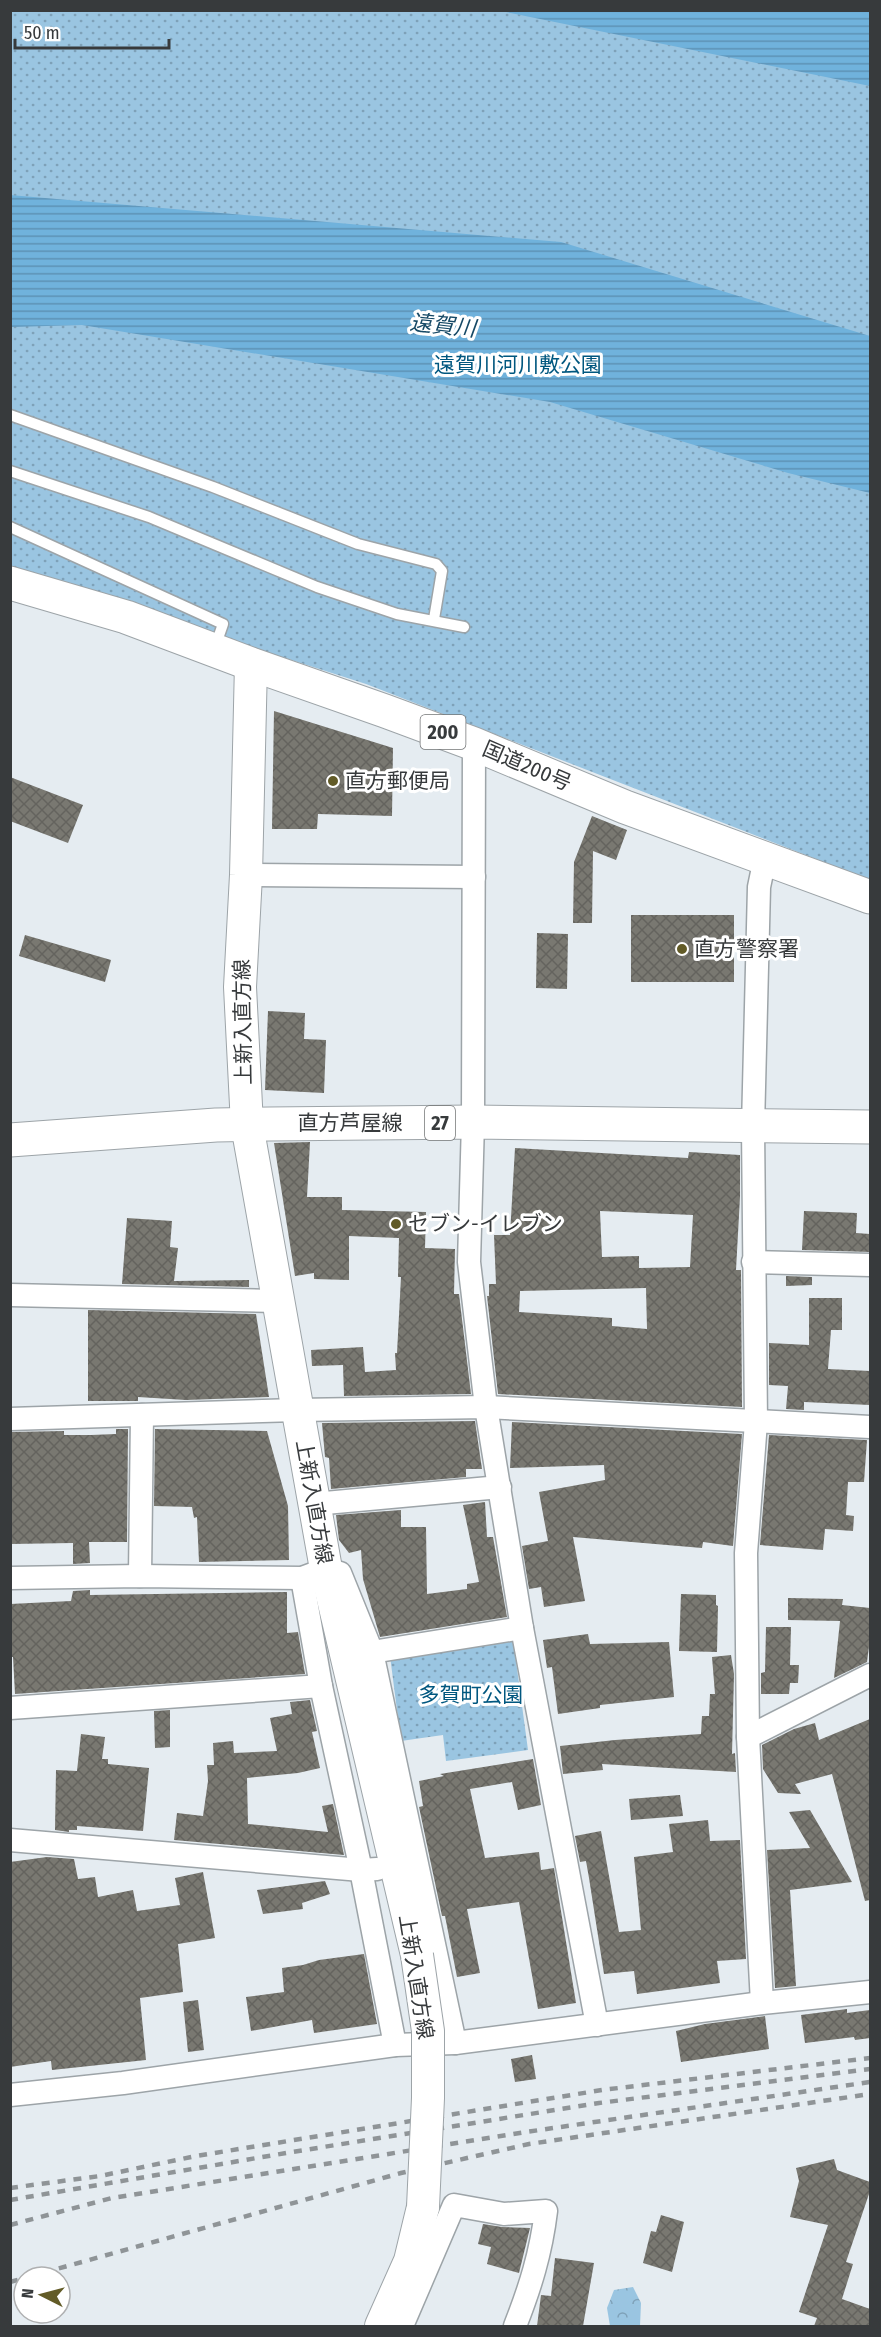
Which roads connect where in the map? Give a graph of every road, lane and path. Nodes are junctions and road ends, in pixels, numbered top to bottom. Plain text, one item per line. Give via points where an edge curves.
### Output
1 (10, 416) edge
2 (10, 471) edge
3 (10, 527) edge
4 (10, 584) edge
5 (434, 619) junction
6 (464, 627) dead end
7 (214, 650) junction
8 (251, 664) junction
9 (474, 744) junction
10 (765, 858) junction
11 (246, 875) junction
12 (474, 877) junction
13 (870, 897) edge
14 (473, 1122) junction
15 (247, 1125) junction
16 (753, 1127) junction
17 (870, 1127) edge
18 (10, 1140) edge
19 (753, 1262) junction
20 (870, 1265) edge
21 (10, 1295) edge
22 (276, 1301) junction
23 (486, 1407) junction
24 (297, 1410) junction
25 (142, 1415) junction
26 (10, 1419) edge
27 (756, 1422) junction
28 (870, 1427) edge
29 (500, 1487) junction
30 (314, 1504) junction
31 (314, 1574) junction
32 (140, 1576) junction
33 (10, 1578) edge
34 (522, 1628) junction
35 (372, 1652) junction
36 (870, 1675) edge
37 (321, 1686) junction
38 (10, 1708) edge
39 (748, 1737) junction
40 (10, 1840) edge
41 (369, 1869) junction
42 (870, 1992) edge
43 (762, 2003) junction
44 (597, 2025) junction
45 (455, 2043) junction
46 (395, 2045) junction
47 (10, 2095) edge
48 (381, 2326) edge
49 (402, 2326) edge
50 (514, 2326) edge

1 - 5 lane via 213,486 358,544 436,564 442,571
2 - 5 lane via 149,517 317,587 397,614
3 - 7 lane via 223,624
4 - 7 main road, 国道200号 / 200 via 126,617
5 - 6 lane
7 - 8 main road, 国道200号 / 200
8 - 9 main road, 国道200号 / 200
8 - 11 main road, 上新入直方線
9 - 10 main road, 国道200号 / 200 via 625,807
9 - 12 street
10 - 13 main road, 国道200号 / 200
10 - 16 street via 759,887
11 - 12 street
11 - 15 main road, 上新入直方線 via 240,987
12 - 14 street
14 - 15 main road, 直方芦屋線 / 27
14 - 16 main road, 直方芦屋線 / 27
14 - 23 street via 469,1262
15 - 18 main road, 直方芦屋線 / 27
15 - 22 main road, 上新入直方線
16 - 17 main road, 直方芦屋線 / 27
16 - 19 street
19 - 20 street
19 - 27 street
21 - 22 street
22 - 24 main road, 上新入直方線
23 - 24 street
23 - 27 street
23 - 29 street
24 - 25 street
24 - 30 main road, 上新入直方線
25 - 26 street
25 - 32 street
27 - 28 street
27 - 39 street via 746,1553
29 - 30 street
29 - 34 street
30 - 31 main road, 上新入直方線
31 - 32 street
31 - 35 street via 340,1573
31 - 37 street
31 - 48 main road, 上新入直方線, bridge via 417,1955 428,2031 423,2207 410,2261
32 - 33 street
34 - 35 street
34 - 44 street
35 - 45 street
36 - 39 street
37 - 38 street
37 - 41 street
39 - 43 street
40 - 41 street
41 - 46 street
42 - 43 street
43 - 44 street
44 - 45 street
45 - 46 street
46 - 47 street
49 - 50 street via 454,2205 504,2214 546,2211 531,2285

